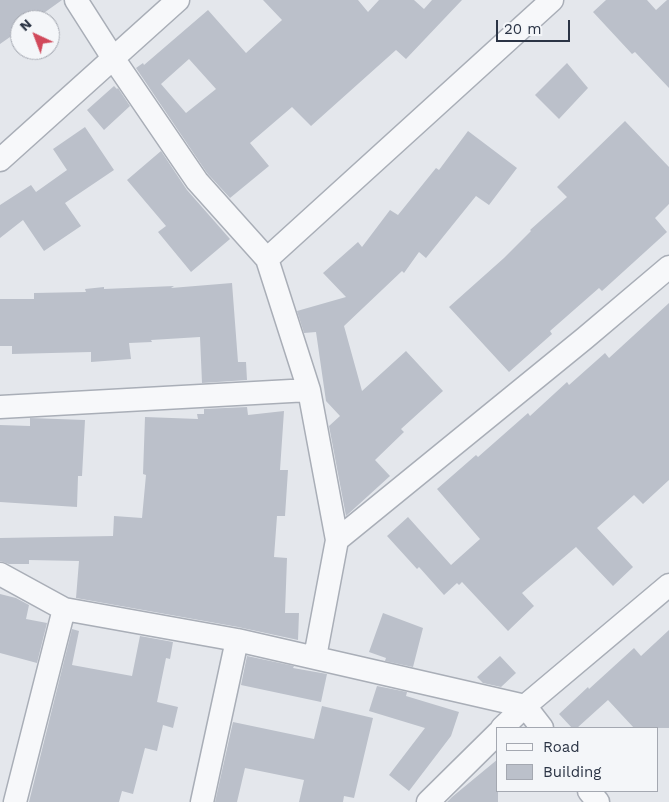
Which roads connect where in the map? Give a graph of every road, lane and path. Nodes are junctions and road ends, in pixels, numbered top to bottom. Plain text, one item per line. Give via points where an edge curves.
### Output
1 (76, 0) edge
2 (178, 0) edge
3 (552, 0) edge
4 (113, 58) junction
5 (0, 160) edge
6 (267, 259) junction
7 (669, 267) edge
8 (310, 390) junction
9 (0, 407) edge
10 (337, 540) junction
11 (0, 574) edge
12 (669, 586) edge
13 (64, 608) junction
14 (237, 640) junction
15 (315, 657) junction
16 (525, 706) junction
17 (503, 727) edge
18 (541, 727) edge
19 (497, 734) edge
20 (15, 802) edge
21 (202, 802) edge
22 (428, 802) edge

1 - 4 street
2 - 4 street
3 - 6 street
4 - 5 street
4 - 6 street via 197,181
6 - 8 street
7 - 10 street
8 - 9 street
8 - 10 street
10 - 15 street
11 - 13 street
12 - 16 street
13 - 14 street
13 - 20 street
14 - 15 street
14 - 21 street
15 - 16 street
16 - 17 street
16 - 18 street
19 - 22 street

